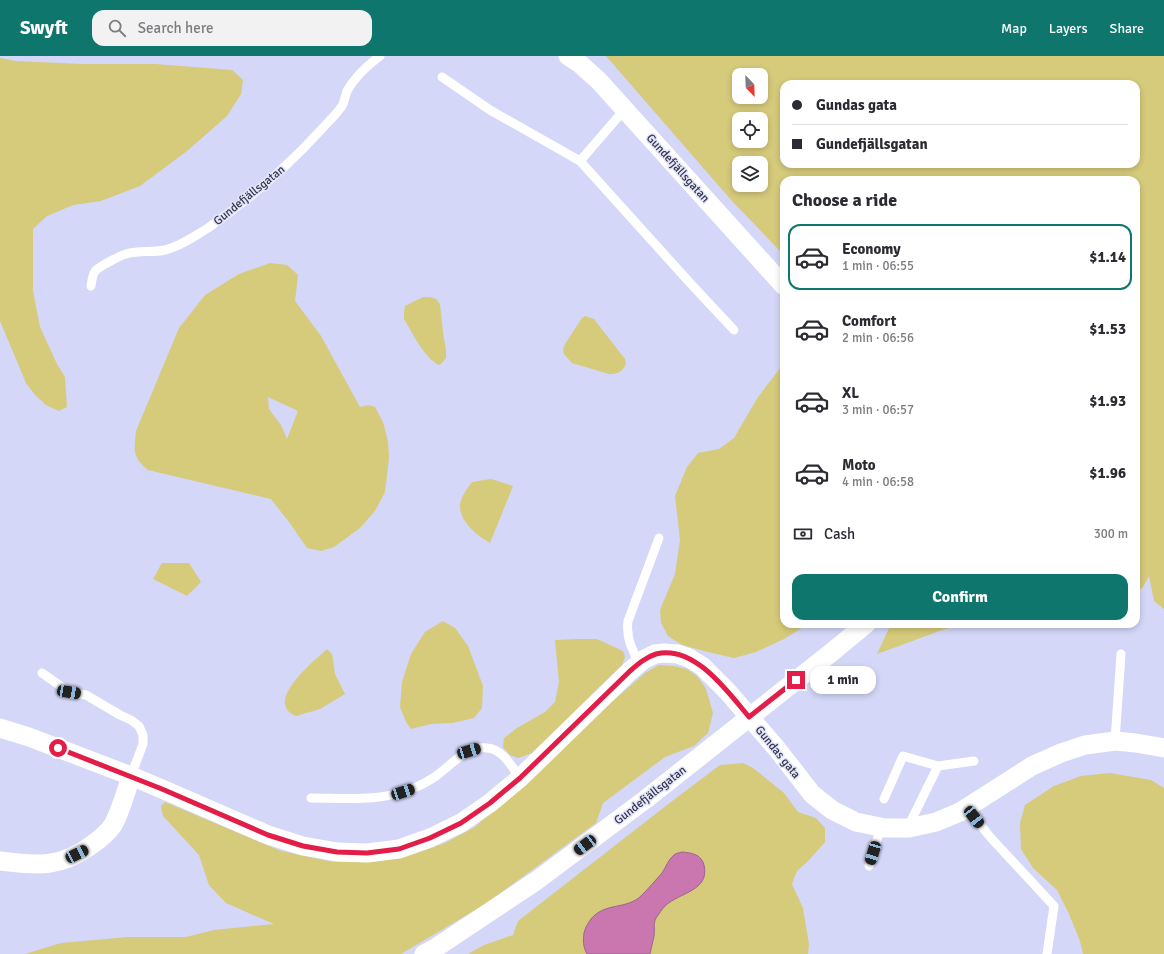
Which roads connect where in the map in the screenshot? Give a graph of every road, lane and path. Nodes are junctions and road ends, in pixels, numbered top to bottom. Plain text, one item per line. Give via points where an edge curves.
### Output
1 (380, 56) edge
2 (568, 56) edge
3 (442, 77) dead end
4 (625, 110) junction
5 (580, 161) junction
6 (780, 282) edge
7 (91, 286) dead end
8 (734, 330) dead end
9 (659, 538) dead end
10 (861, 628) edge
11 (1121, 654) dead end
12 (640, 663) junction
13 (42, 673) dead end
14 (749, 717) junction
15 (0, 728) edge
16 (1115, 741) junction
17 (1164, 748) edge
18 (974, 761) dead end
19 (938, 766) junction
20 (131, 776) junction
21 (520, 778) junction
22 (311, 798) dead end
23 (884, 799) dead end
24 (966, 807) junction
25 (881, 827) junction
26 (907, 828) junction
27 (0, 861) edge
28 (869, 866) dead end
29 (424, 954) edge
30 (1047, 954) edge

1 - 7 lane, Gundefjällsgatan via 356,79 343,105 309,142 251,196 191,239 175,247 126,254 96,269
2 - 4 street, Gundefjällsgatan via 599,81
3 - 5 lane via 490,110
4 - 5 lane
4 - 6 street, Gundefjällsgatan
5 - 8 lane
9 - 12 lane via 628,621 627,632 634,654
10 - 14 street, Gundefjällsgatan
11 - 16 lane
12 - 14 street, Gundas gata via 655,654 664,653 689,658 702,666
12 - 21 street, Gundas gata
13 - 20 lane via 69,692 86,695 139,726 143,744
14 - 25 street, Gundas gata via 812,794 832,810 856,822
14 - 29 street, Gundefjällsgatan via 536,882
15 - 20 street, Gundas gata
16 - 17 street, Gundas gata
16 - 24 street, Gundas gata via 1085,745 1060,753 1032,766
18 - 19 lane
19 - 23 lane via 903,756
19 - 26 lane
20 - 21 street, Gundas gata via 275,837 303,846 337,852 367,853 399,849 461,823
20 - 27 street via 112,826 85,850 49,864
21 - 22 lane via 496,750 478,748 469,751 436,776 414,788 388,796
24 - 26 street, Gundas gata via 936,822
24 - 30 lane via 1054,906
25 - 26 street, Gundas gata
25 - 28 lane

